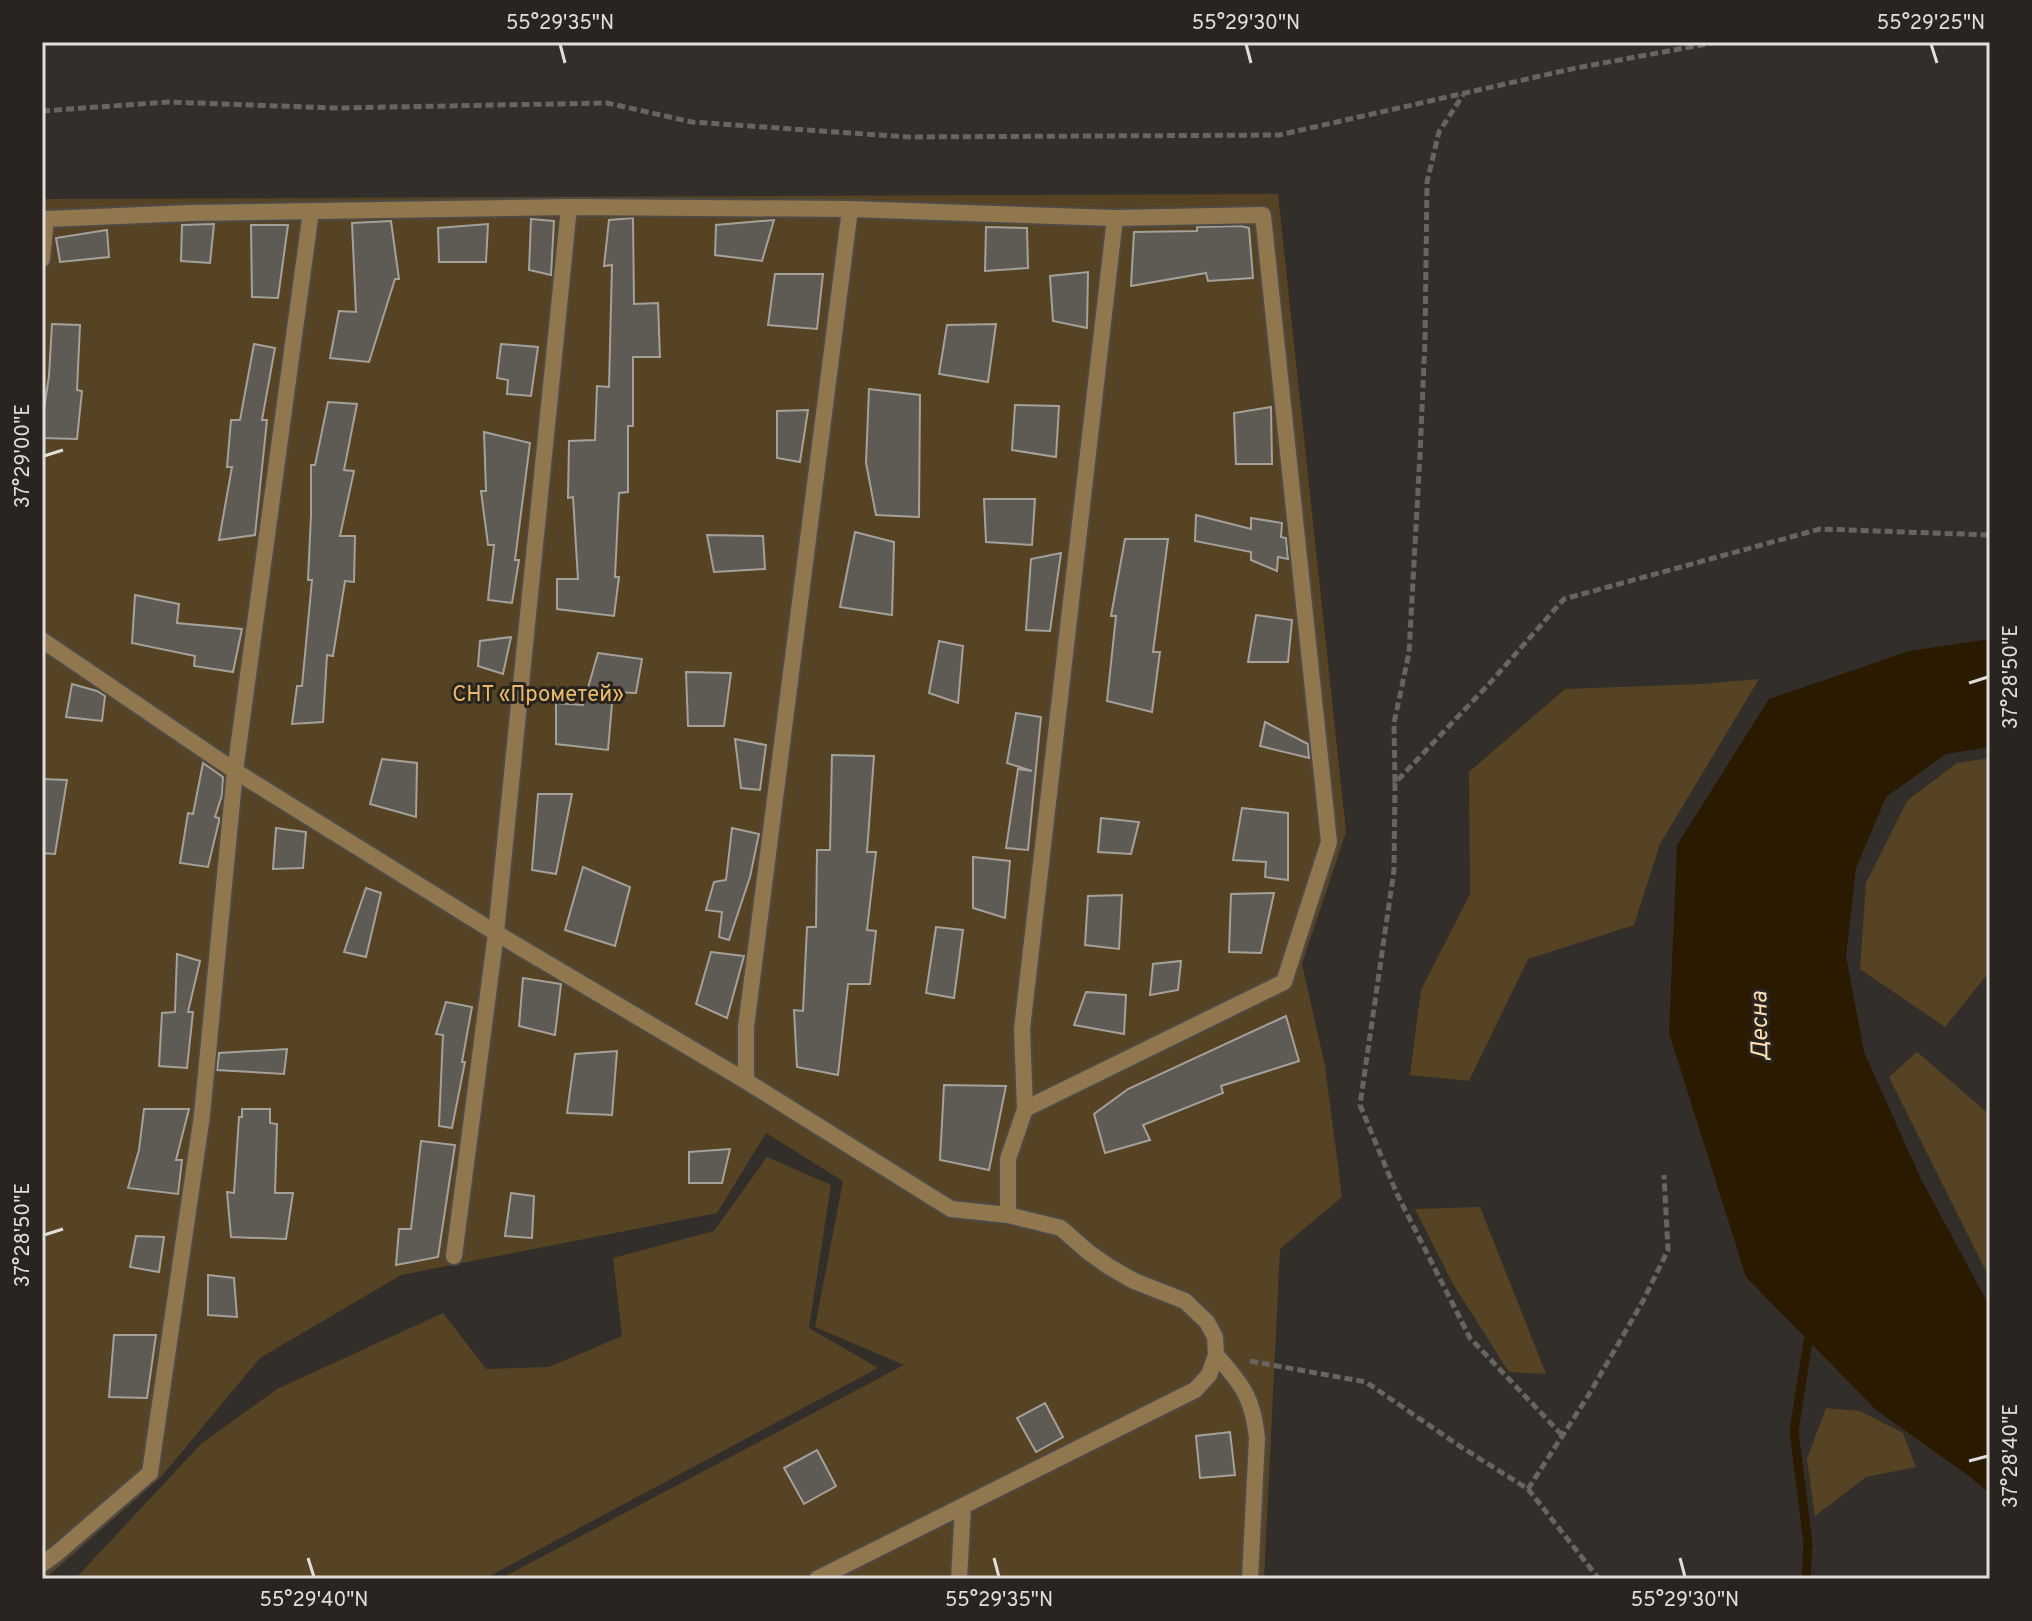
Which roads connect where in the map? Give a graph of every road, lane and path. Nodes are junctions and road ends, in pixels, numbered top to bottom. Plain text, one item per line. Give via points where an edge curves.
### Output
1 (1740, 42) edge
2 (1464, 94) junction
3 (42, 111) edge
4 (569, 207) junction
5 (850, 209) junction
6 (311, 211) junction
7 (1115, 218) junction
8 (44, 219) edge
9 (42, 259) edge
10 (1990, 535) edge
11 (42, 640) edge
12 (235, 771) junction
13 (1395, 783) junction
14 (496, 933) junction
15 (746, 1081) junction
16 (1025, 1109) junction
17 (1664, 1175) dead end
18 (1008, 1215) junction
19 (454, 1256) dead end
20 (1216, 1355) junction
21 (1562, 1435) junction
22 (1528, 1489) junction
23 (963, 1506) junction
24 (42, 1564) edge
25 (817, 1579) edge
26 (959, 1579) edge
27 (1250, 1579) edge
28 (1599, 1579) edge

1 - 2 path via 1576,68
2 - 3 path via 1279,135 908,137 692,122 607,103 336,108 168,102
2 - 13 path via 1439,132 1427,182 1420,454 1409,653 1394,723
4 - 5 street
4 - 6 street
4 - 14 street
5 - 7 street
5 - 15 street via 746,1027
6 - 8 street
6 - 12 street
7 - 16 street via 1022,1029
7 - 16 street via 1263,215 1329,842 1284,982
8 - 9 street
10 - 13 path via 1820,529 1564,599
11 - 12 street
12 - 14 street
12 - 24 street via 202,1115 150,1473
13 - 21 path via 1394,870 1360,1105 1397,1194 1470,1338
14 - 15 street
14 - 19 street
15 - 18 street via 951,1209
16 - 18 street via 1008,1159
17 - 21 path via 1668,1250
18 - 20 street via 1061,1228 1108,1266 1185,1301 1207,1322
20 - 22 path via 1366,1382
20 - 23 street via 1209,1375 1195,1390
20 - 27 street via 1238,1379 1255,1418
21 - 22 path
22 - 28 path
23 - 25 street
23 - 26 street

